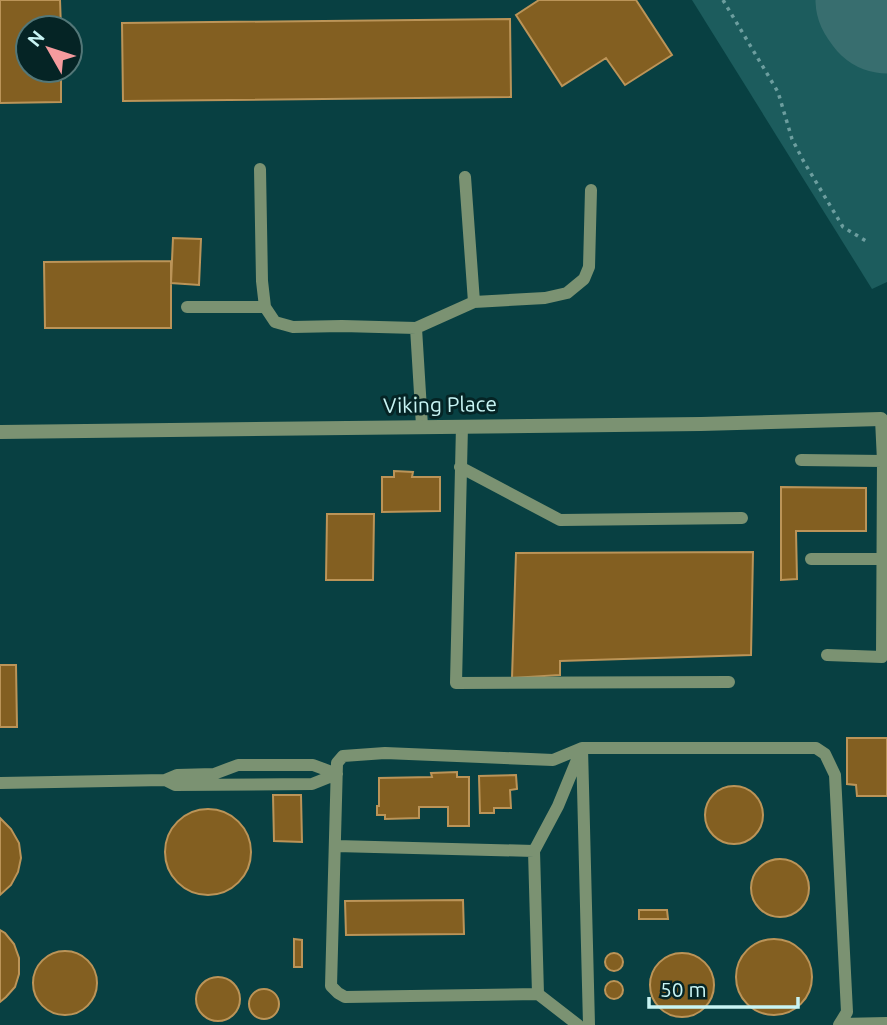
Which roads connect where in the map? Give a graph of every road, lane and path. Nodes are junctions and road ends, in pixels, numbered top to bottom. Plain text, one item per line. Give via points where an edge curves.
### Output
1 (723, 0) edge
2 (260, 169) dead end
3 (465, 177) dead end
4 (591, 190) dead end
5 (866, 241) dead end
6 (474, 302) junction
7 (187, 307) dead end
8 (265, 307) junction
9 (416, 328) junction
10 (881, 419) joint
11 (422, 426) junction
12 (462, 426) junction
13 (0, 432) edge
14 (801, 460) dead end
15 (883, 461) junction
16 (460, 467) junction
17 (742, 518) dead end
18 (811, 559) dead end
19 (883, 559) junction
20 (827, 655) dead end
21 (729, 682) dead end
22 (582, 748) junction
23 (337, 774) junction
24 (165, 780) junction
25 (0, 783) edge
26 (336, 846) junction
27 (534, 851) junction
28 (538, 994) junction
29 (887, 1023) edge
30 (579, 1025) edge
31 (589, 1025) edge
32 (840, 1025) edge

1 - 5 path via 778,92 804,162 843,227
2 - 8 lane
3 - 6 lane
4 - 6 lane via 589,267 584,279 567,293 545,298
6 - 9 lane
7 - 8 lane
8 - 9 lane via 275,322 293,327
9 - 11 lane
10 - 12 street, Viking Place
10 - 15 lane
11 - 12 street, Viking Place
11 - 13 street, Viking Place
12 - 16 lane
14 - 15 lane
15 - 19 lane
16 - 17 lane via 560,520
16 - 21 lane via 456,683
18 - 19 lane
19 - 20 lane via 882,657
22 - 23 lane via 553,760 385,753 343,757 337,763
22 - 27 lane
22 - 31 lane
22 - 32 lane via 816,748 825,754 835,775 846,1012
23 - 24 lane via 313,784 176,785
23 - 24 lane via 313,765 238,765 214,774 177,775
23 - 26 lane
24 - 25 lane
26 - 27 lane
26 - 28 lane via 331,986 338,993 345,997
27 - 28 lane
28 - 30 lane
29 - 32 lane

